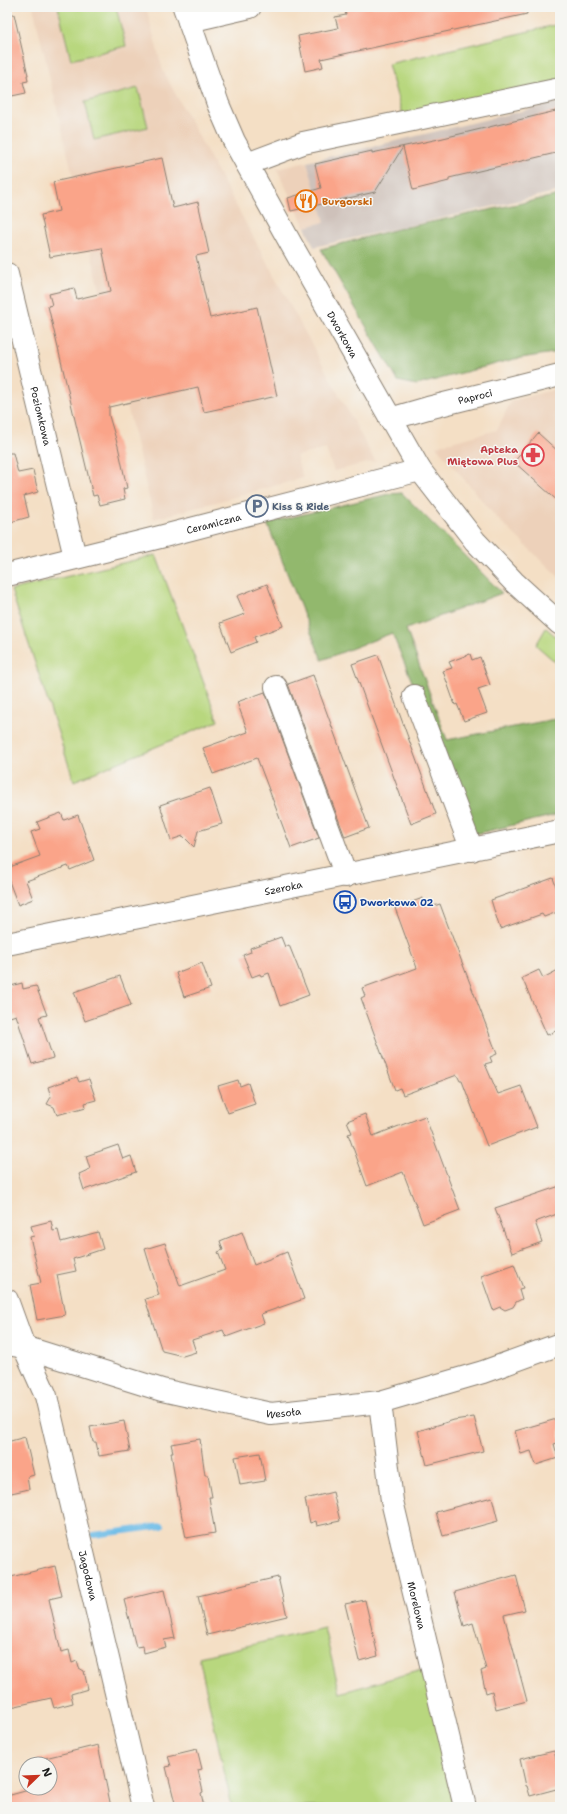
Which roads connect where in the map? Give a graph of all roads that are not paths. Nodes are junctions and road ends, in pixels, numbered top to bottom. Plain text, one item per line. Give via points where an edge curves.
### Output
1 (250, 7) edge
2 (186, 14) edge
3 (560, 89) edge
4 (247, 164) junction
5 (7, 274) edge
6 (560, 375) edge
7 (390, 419) junction
8 (420, 470) junction
9 (75, 558) junction
10 (7, 574) edge
11 (560, 624) edge
12 (276, 687) dead end
13 (414, 696) dead end
14 (560, 831) edge
15 (472, 850) junction
16 (346, 876) junction
17 (7, 944) edge
18 (7, 1300) edge
19 (560, 1344) edge
20 (16, 1346) edge
21 (380, 1402) junction
22 (144, 1807) edge
23 (465, 1807) edge

1 - 2 street
2 - 4 street, Dworkowa via 223,116
3 - 4 street via 303,143
4 - 7 street, Dworkowa
5 - 9 street, Poziomkowa
6 - 7 street, Paproci
7 - 8 street, Dworkowa
8 - 9 street, Ceramiczna
8 - 11 street, Dworkowa via 475,541 514,582
9 - 10 street, Ceramiczna
12 - 16 street
13 - 15 street
14 - 15 street, Szeroka
15 - 16 street, Szeroka
16 - 17 street, Szeroka
18 - 20 street, Jagodowa
19 - 21 street, Wesoła via 483,1372
20 - 21 street, Wesoła via 162,1390 271,1414
20 - 22 street, Jagodowa via 46,1396
21 - 23 street, Morelowa via 392,1501

